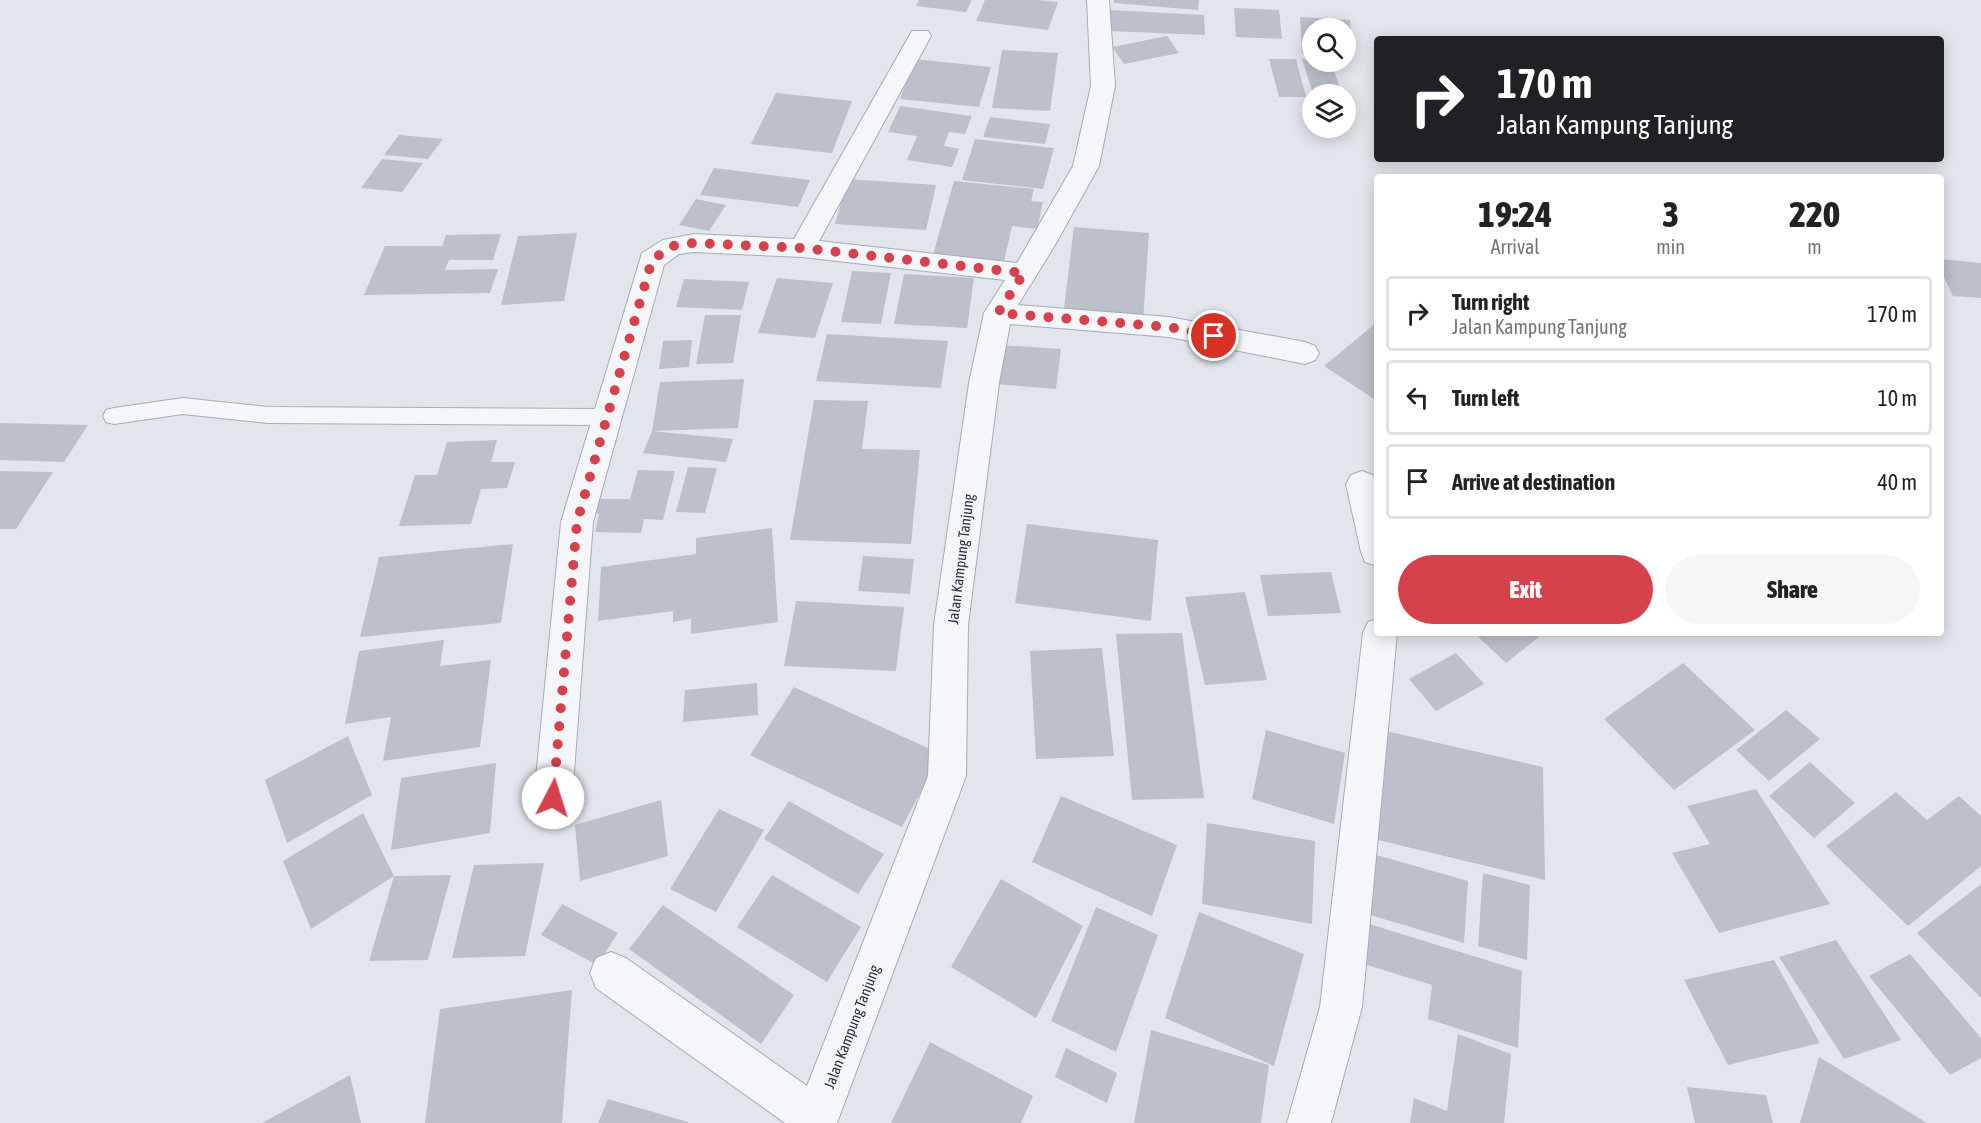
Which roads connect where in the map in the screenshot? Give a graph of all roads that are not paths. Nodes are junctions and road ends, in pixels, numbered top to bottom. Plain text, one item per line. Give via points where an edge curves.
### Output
1 (1098, 0) edge
2 (920, 36) dead end
3 (802, 248) junction
4 (1024, 273) junction
5 (998, 313) junction
6 (1305, 353) dead end
7 (114, 416) dead end
8 (606, 417) junction
9 (1362, 484) dead end
10 (1374, 538) edge
11 (1380, 636) edge
12 (553, 798) dead end
13 (611, 973) dead end
14 (816, 1121) edge
15 (1309, 1123) edge

1 - 4 street, Jalan Kampung Tanjung via 1103,86 1086,166
2 - 3 street
3 - 4 street
3 - 8 street via 694,243 672,246 652,260
4 - 5 street, Jalan Kampung Tanjung
5 - 6 street via 1169,327
5 - 14 street, Jalan Kampung Tanjung via 984,383 951,625 948,776
7 - 8 lane via 183,406 268,415
8 - 12 street via 577,522
9 - 10 street
11 - 15 street via 1341,1007
13 - 14 street

